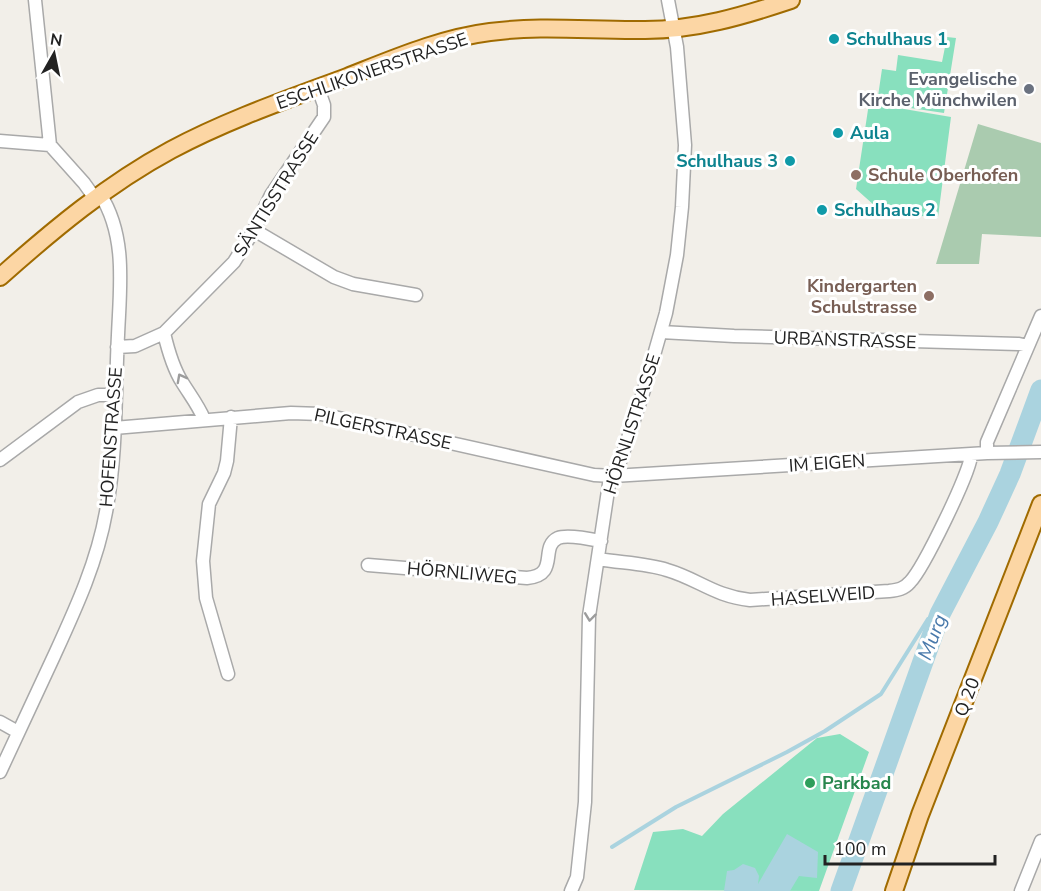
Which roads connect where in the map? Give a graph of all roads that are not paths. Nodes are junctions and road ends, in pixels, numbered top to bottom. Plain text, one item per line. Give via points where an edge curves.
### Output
1 (35, 0) edge
2 (668, 0) edge
3 (791, 0) edge
4 (673, 29) junction
5 (318, 88) junction
6 (0, 141) edge
7 (50, 145) junction
8 (97, 196) junction
9 (254, 230) junction
10 (0, 277) edge
11 (417, 295) dead end
12 (1041, 316) edge
13 (661, 332) junction
14 (164, 333) junction
15 (1028, 346) junction
16 (117, 347) junction
17 (115, 395) junction
18 (231, 417) junction
19 (204, 419) junction
20 (114, 428) junction
21 (1038, 452) edge
22 (987, 453) junction
23 (971, 454) junction
24 (0, 460) edge
25 (613, 476) junction
26 (1041, 504) edge
27 (601, 540) junction
28 (598, 559) junction
29 (368, 565) dead end
30 (228, 674) dead end
31 (0, 722) edge
32 (18, 732) junction
33 (0, 772) edge
34 (1041, 840) edge
35 (571, 891) edge
36 (894, 891) edge
37 (1021, 891) edge

1 - 7 street
2 - 4 street, HÖRNLISTRASSE
3 - 4 main road, ESCHLIKONERSTRASSE via 733,18
4 - 5 main road, ESCHLIKONERSTRASSE via 530,28 489,32 415,52
4 - 13 street, HÖRNLISTRASSE via 683,107 684,173 675,270
5 - 8 main road, ESCHLIKONERSTRASSE via 228,122 172,149
5 - 9 street, SÄNTISSTRASSE via 324,117 271,195
6 - 7 street
7 - 8 street, HOFENSTRASSE
8 - 10 main road, ESCHLIKONERSTRASSE
8 - 16 street, HOFENSTRASSE via 113,218 118,236
9 - 11 street via 334,277
9 - 14 street, SÄNTISSTRASSE via 234,262
12 - 15 street
13 - 15 street, URBANSTRASSE
13 - 25 street, HÖRNLISTRASSE
14 - 16 street, SÄNTISSTRASSE via 135,346
19 -> 14 street via 181,381
15 - 22 street via 987,442
16 - 17 street, HOFENSTRASSE
17 - 20 street, HOFENSTRASSE
17 - 24 street via 98,395 78,402
18 - 19 street, PILGERSTRASSE
18 - 25 street, PILGERSTRASSE via 321,414
18 - 30 street via 224,473 209,504 203,561 206,598
19 - 20 street, PILGERSTRASSE
20 - 32 street, HOFENSTRASSE via 106,512 98,548 68,625
21 - 22 street, IM EIGEN
22 - 23 street, IM EIGEN
23 - 25 street, IM EIGEN
23 - 28 street, HASELWEID via 969,470 954,501 918,570 903,589 750,600 718,593 668,570
25 - 27 street, HÖRNLISTRASSE
26 - 36 main road, Q 20
27 - 28 street, HÖRNLISTRASSE
27 - 29 street, HÖRNLIWEG via 558,538 544,572 537,577
28 -> 35 street, HÖRNLISTRASSE via 588,636 585,802 577,877
31 - 32 street
32 - 33 street, HOFENSTRASSE
34 - 37 street

